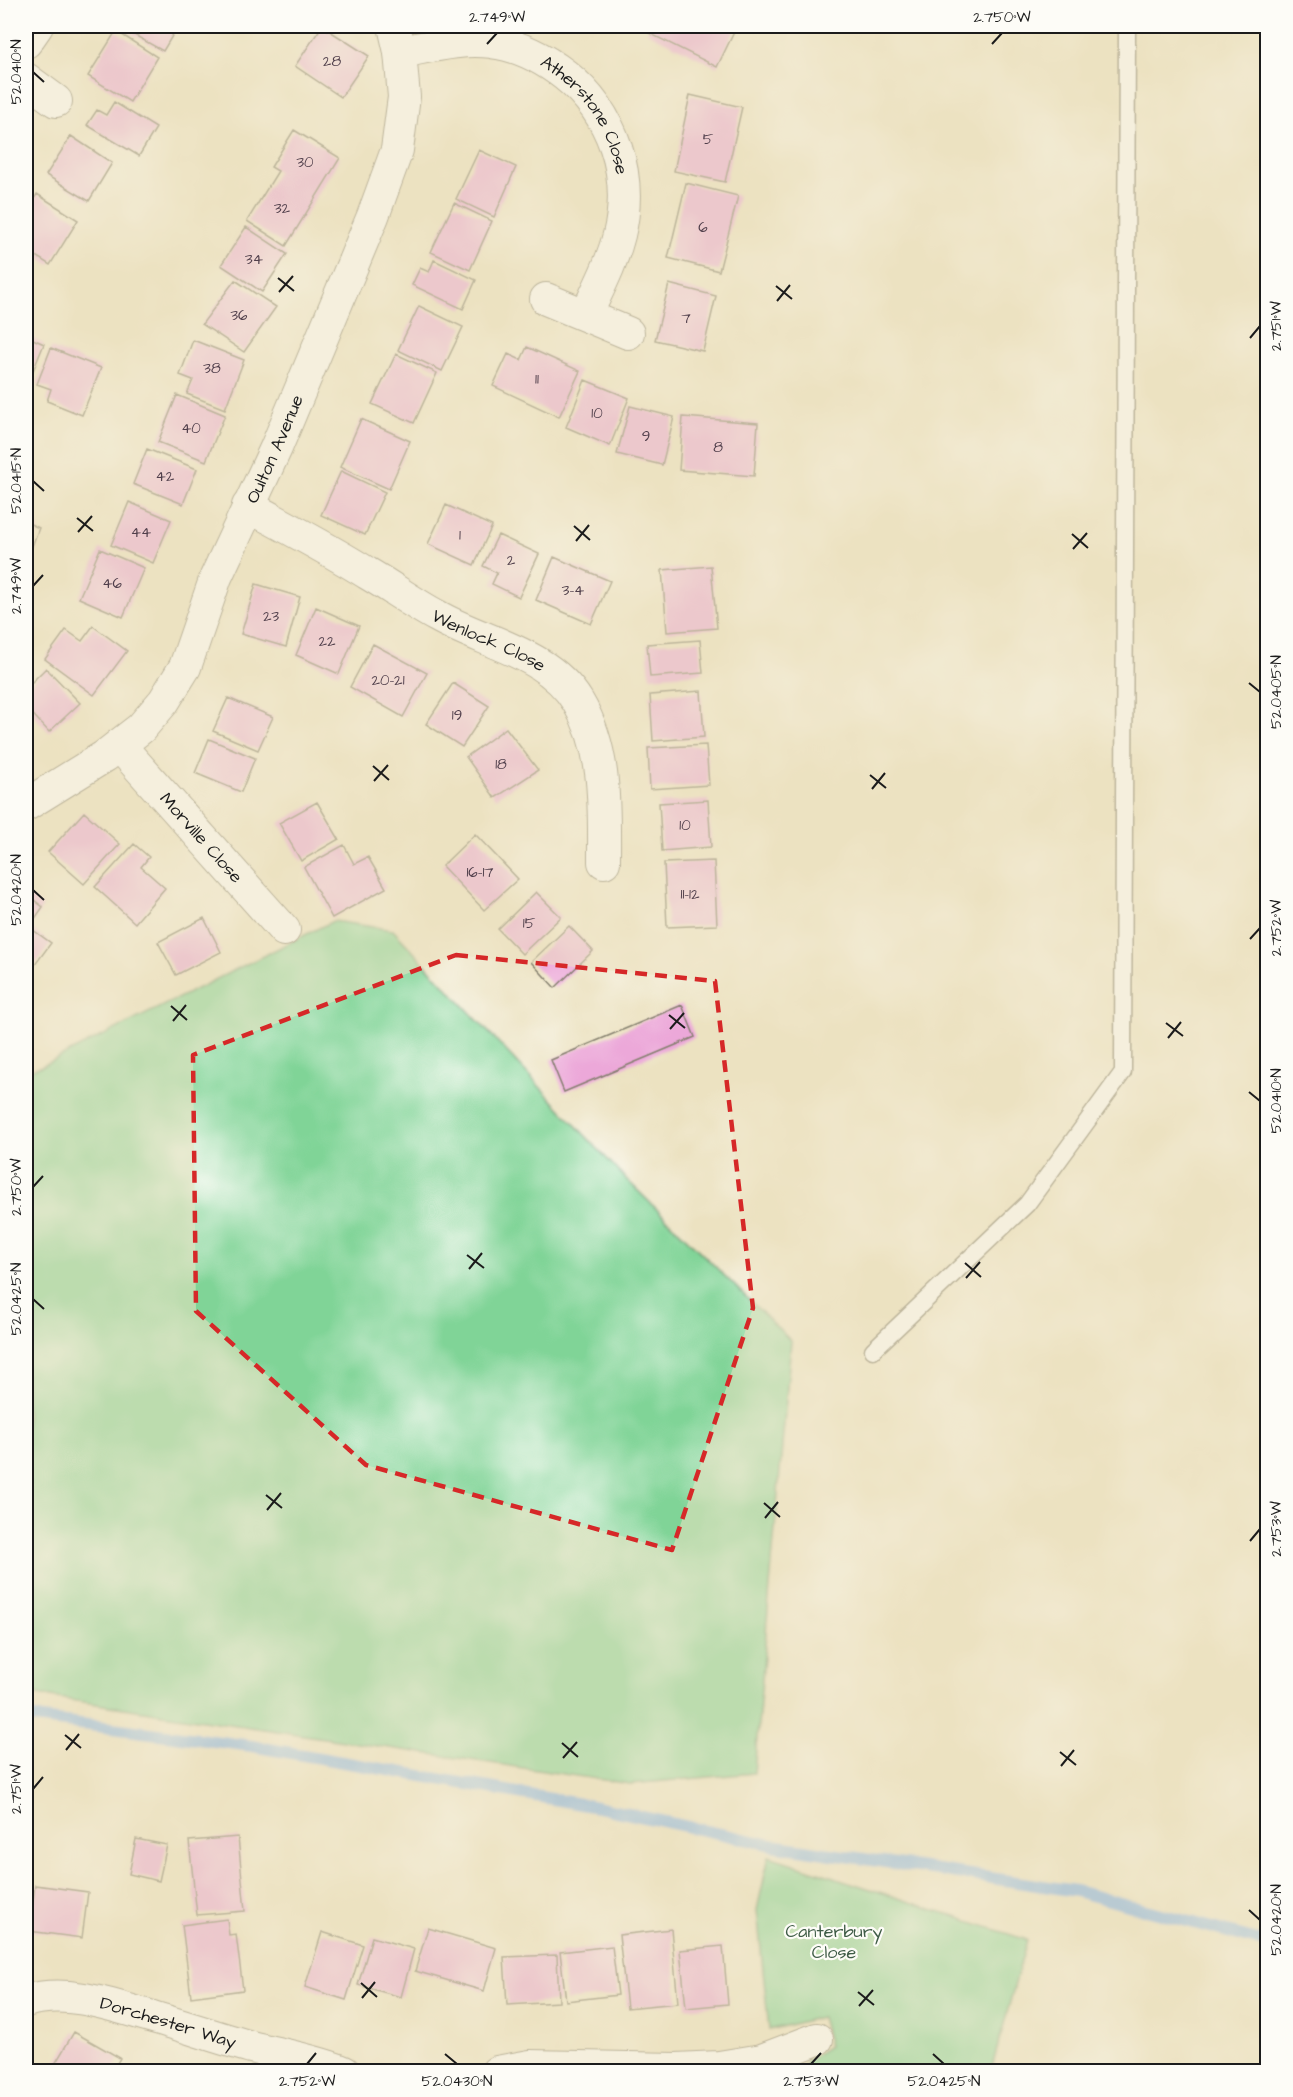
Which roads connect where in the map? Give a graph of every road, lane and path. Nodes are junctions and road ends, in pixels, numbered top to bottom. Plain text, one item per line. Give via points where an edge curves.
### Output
1 (37, 26) edge
2 (1127, 26) edge
3 (397, 39) edge
4 (26, 42) edge
5 (26, 79) edge
6 (56, 101) dead end
7 (546, 299) dead end
8 (586, 315) junction
9 (628, 333) dead end
10 (248, 506) junction
11 (119, 745) junction
12 (26, 805) edge
13 (604, 862) dead end
14 (284, 930) dead end
15 (873, 1350) dead end
16 (26, 2001) edge
17 (817, 2039) dead end
18 (765, 2066) edge
19 (329, 2069) edge
20 (497, 2072) edge

1 - 4 street
2 - 15 lane via 1123,1072 1027,1204
3 - 8 street, Atherstone Close via 490,41 522,49 576,84 598,110 614,140 623,171 624,200 620,234
3 - 10 street, Oulton Avenue via 404,97 397,150 276,448
5 - 6 street
7 - 8 street
8 - 9 street
10 - 11 street, Oulton Avenue via 216,577 185,667 141,728
10 - 13 street, Wenlock Close via 466,632 526,656 563,683 591,726 597,750 603,781
11 - 12 street, Oulton Avenue
11 - 14 street, Morville Close
16 - 19 street, Dorchester Way via 38,1997 78,1998 112,2005
17 - 18 street
18 - 20 street via 530,2066

